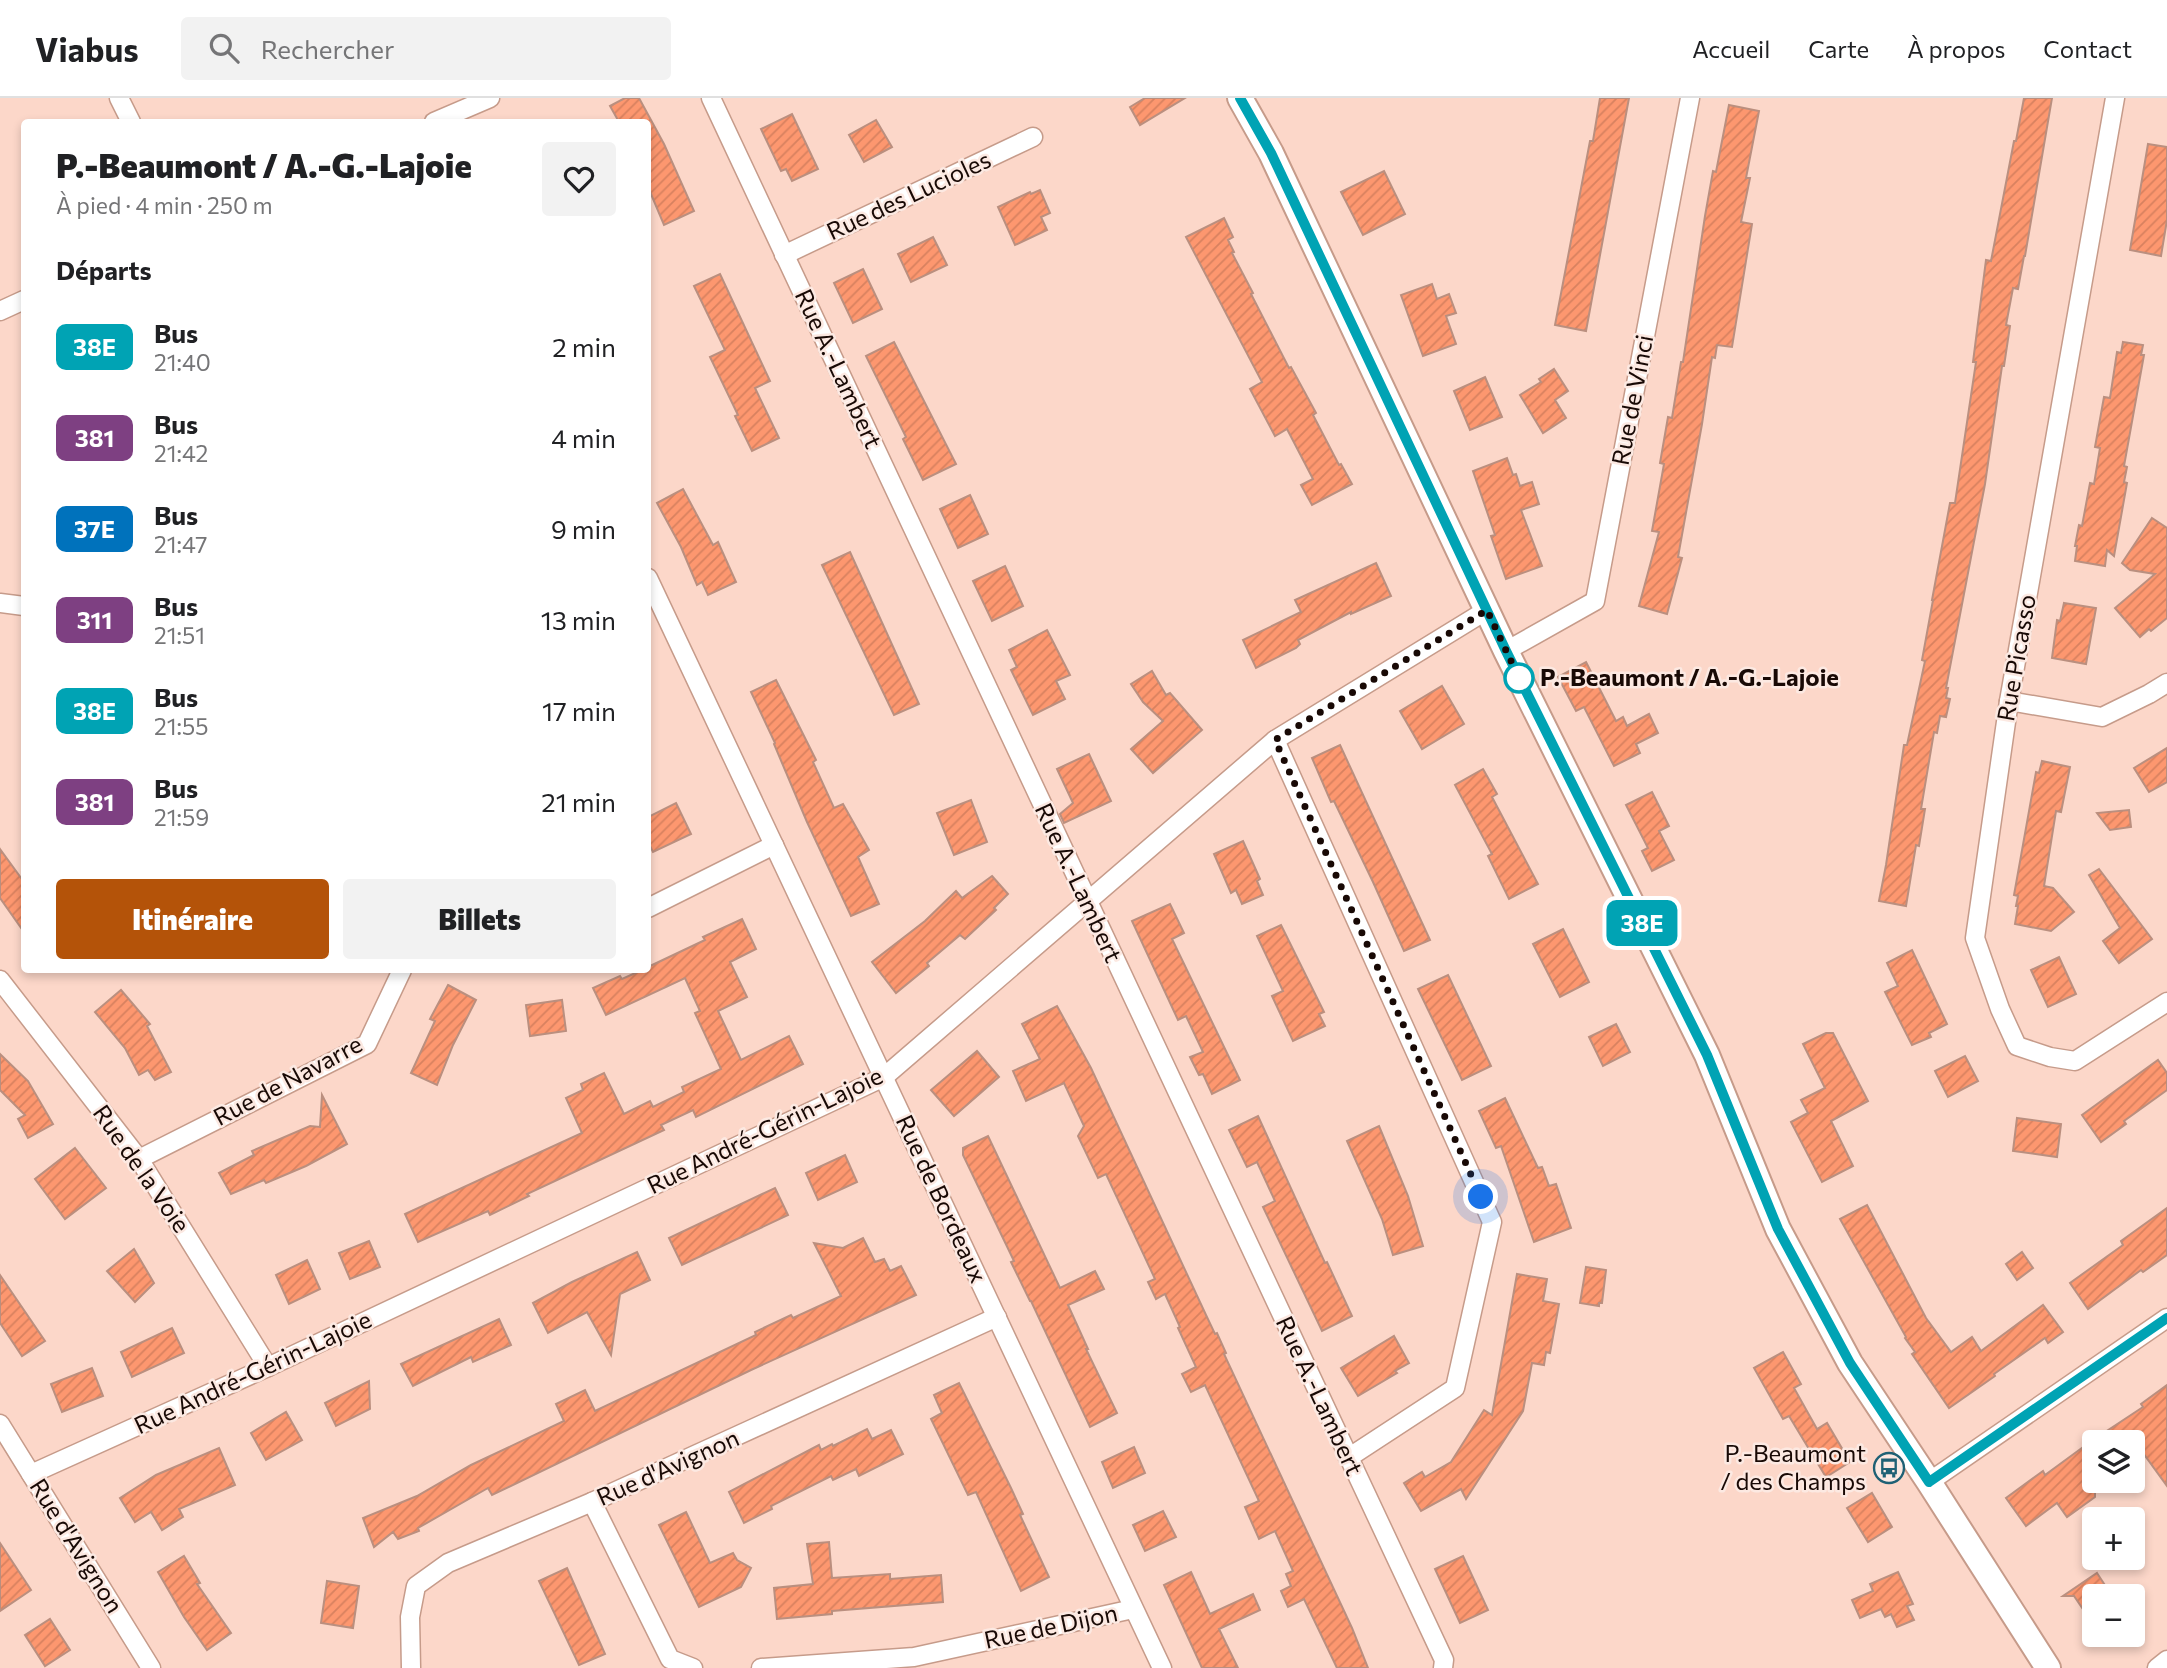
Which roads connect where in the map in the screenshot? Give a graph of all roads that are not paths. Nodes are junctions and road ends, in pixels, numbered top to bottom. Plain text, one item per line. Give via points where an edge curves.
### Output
1 (119, 98) edge
2 (490, 98) edge
3 (711, 98) edge
4 (1240, 98) edge
5 (1690, 98) edge
6 (2115, 98) edge
7 (130, 119) edge
8 (441, 119) edge
9 (1033, 137) dead end
10 (784, 255) junction
11 (21, 301) edge
12 (0, 311) edge
13 (651, 585) edge
14 (0, 603) edge
15 (21, 606) edge
16 (1487, 610) junction
17 (1506, 651) junction
18 (2167, 682) edge
19 (2009, 701) junction
20 (1275, 740) junction
21 (774, 845) junction
22 (1087, 902) junction
23 (651, 906) edge
24 (401, 973) edge
25 (0, 980) edge
26 (2167, 1002) edge
27 (884, 1077) junction
28 (139, 1159) junction
29 (997, 1317) junction
30 (2167, 1318) edge
31 (268, 1367) junction
32 (0, 1424) edge
33 (1348, 1458) junction
34 (31, 1474) junction
35 (1929, 1482) junction
36 (592, 1502) junction
37 (1133, 1609) junction
38 (2167, 1660) edge
39 (151, 1668) edge
40 (411, 1668) edge
41 (692, 1668) edge
42 (761, 1668) edge
43 (1163, 1668) edge
44 (1443, 1668) edge
45 (2048, 1668) edge
46 (2157, 1668) edge

1 - 7 street
2 - 8 street
3 - 10 street, Rue A.-Lambert
4 - 16 main road via 1271,153
5 - 17 street, Rue de Vinci via 1595,601
6 - 19 street, Rue Picasso
9 - 10 street, Rue des Lucioles
10 - 22 street, Rue A.-Lambert
11 - 12 street
13 - 21 street, Rue de Bordeaux
14 - 15 street
16 - 17 main road
16 - 20 street, Rue André-Gérin-Lajoie
17 - 35 main road via 1707,1055 1778,1229 1850,1363
18 - 19 street via 2102,717
19 - 26 street, Rue Picasso via 1975,938 2017,1046 2075,1060
20 - 22 street, Rue André-Gérin-Lajoie
20 - 33 street via 1492,1222 1455,1388
21 - 23 street
21 - 27 street, Rue de Bordeaux
22 - 27 street, Rue André-Gérin-Lajoie
22 - 33 street, Rue A.-Lambert
24 - 28 street, Rue de Navarre via 367,1044
25 - 28 street, Rue de la Voie
27 - 29 street, Rue de Bordeaux
27 - 31 street, Rue André-Gérin-Lajoie
28 - 31 street, Rue de la Voie
29 - 36 street, Rue d'Avignon
29 - 37 street, Rue de Bordeaux
30 - 35 street
31 - 34 street, Rue André-Gérin-Lajoie
32 - 34 street, Rue d'Avignon
33 - 44 street, Rue A.-Lambert via 1444,1660
34 - 39 street, Rue d'Avignon
35 - 45 main road
36 - 40 street, Rue d'Avignon via 448,1563 416,1587 410,1617
36 - 41 street via 670,1658
37 - 42 street, Rue de Dijon via 914,1657
37 - 43 street, Rue de Bordeaux
38 - 46 street

